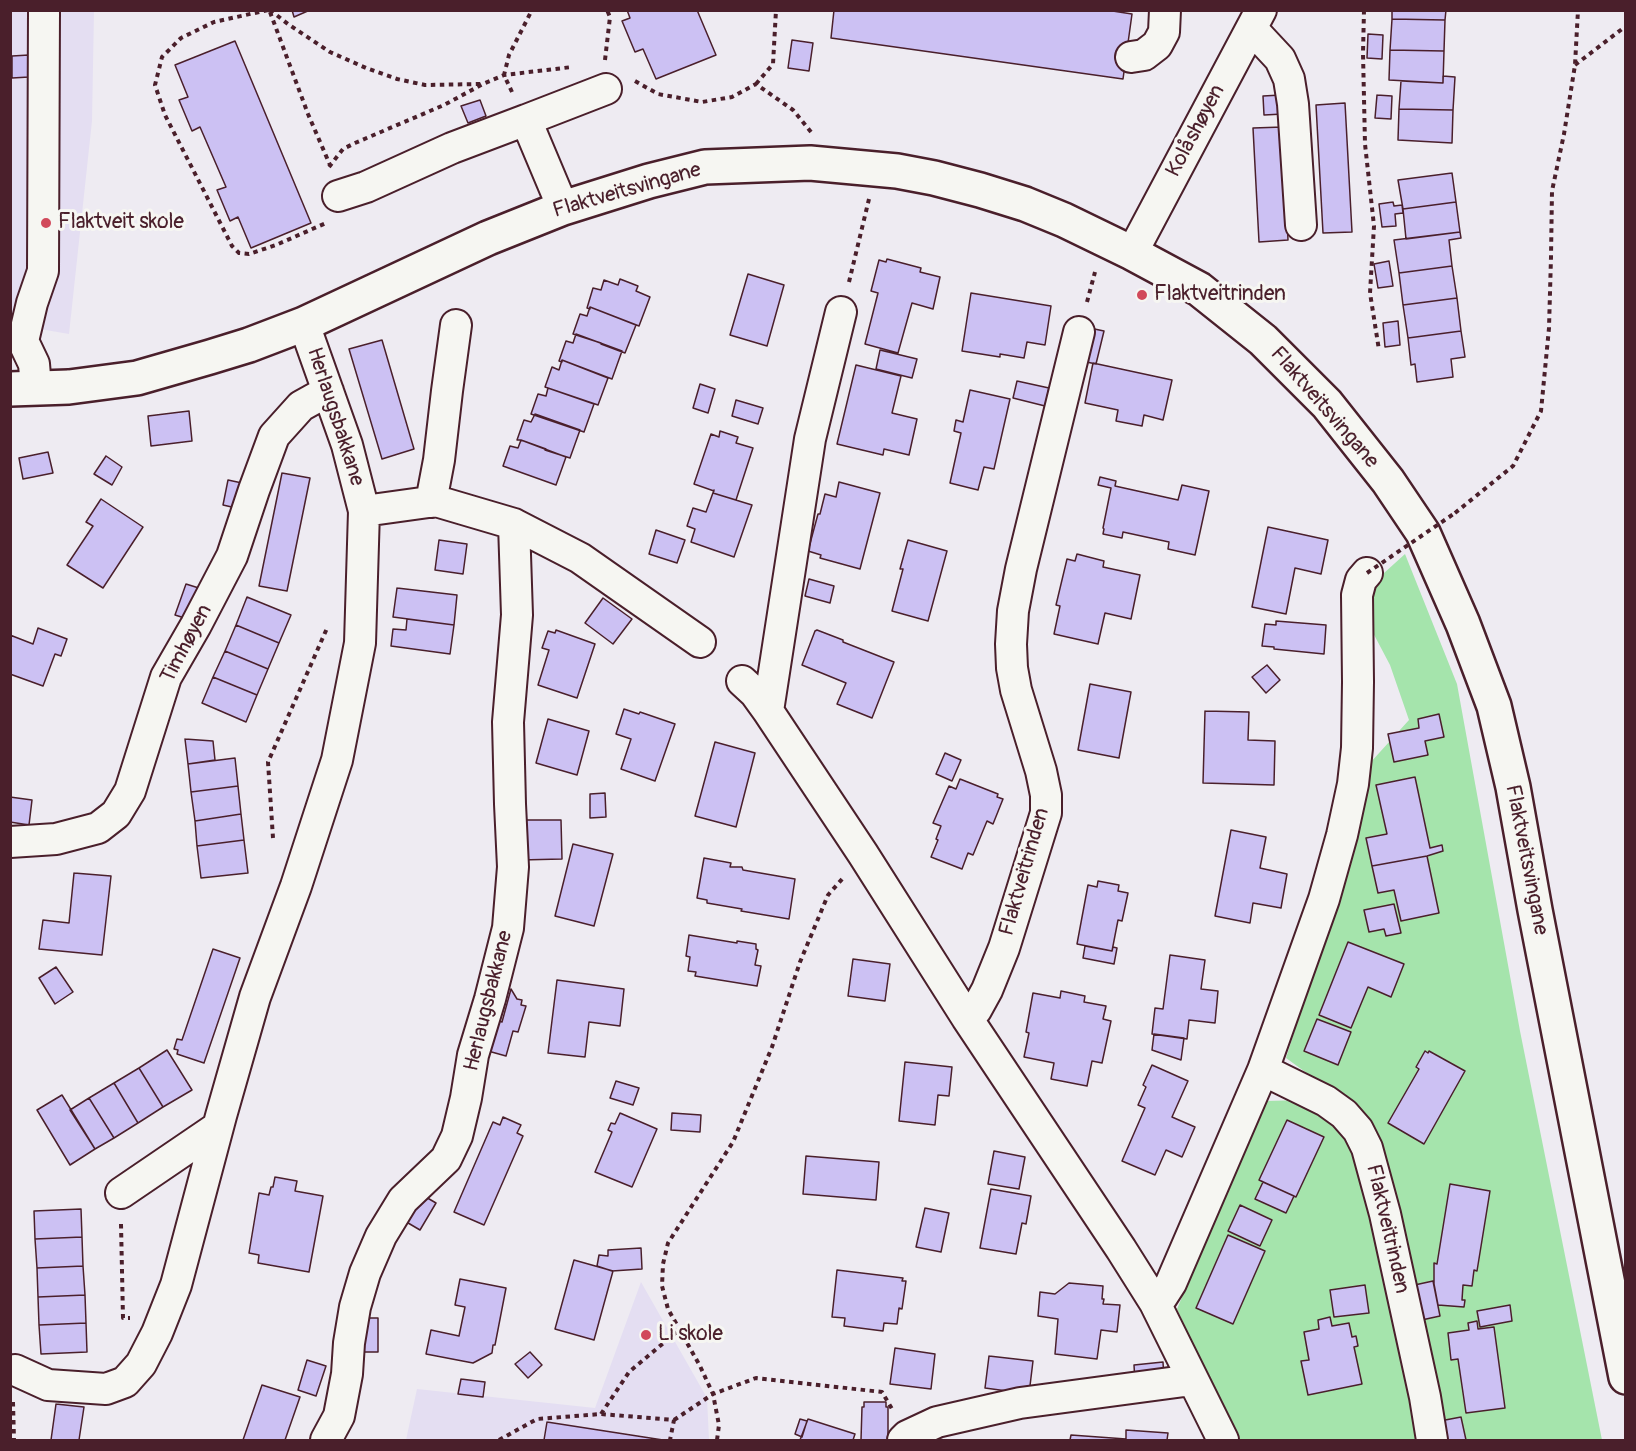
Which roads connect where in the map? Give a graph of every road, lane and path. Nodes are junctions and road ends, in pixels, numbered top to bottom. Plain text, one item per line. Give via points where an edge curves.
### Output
1 (44, 10) edge
2 (269, 10) edge
3 (532, 10) edge
4 (607, 10) edge
5 (776, 10) edge
6 (1166, 10) edge
7 (1364, 10) edge
8 (1578, 10) edge
9 (1257, 20) edge
10 (1626, 26) edge
11 (1131, 57) dead end
12 (1575, 65) junction
13 (582, 66) dead end
14 (504, 75) junction
15 (614, 77) junction
16 (483, 84) junction
17 (756, 84) junction
18 (526, 120) junction
19 (810, 163) junction
20 (330, 165) junction
21 (877, 169) junction
22 (332, 197) junction
23 (563, 208) junction
24 (1301, 225) dead end
25 (1118, 246) junction
26 (842, 312) joint
27 (303, 324) junction
28 (456, 325) dead end
29 (1079, 332) joint
30 (1379, 350) dead end
31 (23, 388) edge
32 (328, 391) junction
33 (432, 502) junction
34 (364, 511) junction
35 (514, 524) junction
36 (1367, 573) joint
37 (362, 602) junction
38 (700, 642) dead end
39 (742, 681) dead end
40 (768, 711) junction
41 (273, 838) dead end
42 (10, 842) edge
43 (863, 854) junction
44 (967, 1018) junction
45 (1263, 1070) junction
46 (218, 1127) junction
47 (121, 1193) joint
48 (1155, 1303) junction
49 (163, 1319) junction
50 (679, 1330) junction
51 (15, 1370) dead end
52 (1626, 1377) edge
53 (1192, 1380) junction
54 (712, 1394) junction
55 (601, 1414) junction
56 (674, 1420) junction
57 (905, 1438) edge
58 (326, 1440) edge
59 (499, 1440) edge
60 (670, 1440) edge
61 (717, 1440) edge
62 (1223, 1440) edge
63 (1432, 1440) edge

1 - 31 street via 43,271 23,341 34,364
2 - 16 path via 330,52 397,79 425,86
2 - 20 path
2 - 22 path via 214,22 181,38 162,57 155,85 165,116 231,246 239,253 249,254 276,245
3 - 14 path via 509,55
4 - 15 path
5 - 17 path via 773,64
6 - 11 street via 1164,32 1157,45 1144,55
7 - 30 path via 1365,144 1374,226 1370,293
8 - 12 path
9 - 24 street via 1289,79
9 - 25 street, Kolåshøyen via 1201,121
10 - 12 path
12 - 36 path, bridge via 1552,190 1549,328 1541,411 1513,466 1455,513
13 - 14 path
14 - 16 path
15 - 17 path via 658,94 702,102 732,97
15 - 18 street
16 - 20 path via 444,105 355,142
17 - 19 path via 793,110 812,134
18 - 22 street via 366,187
18 - 23 street
19 - 21 main road, Flaktveitsvingane
19 - 23 main road, Flaktveitsvingane via 705,167
20 - 22 path
21 - 25 main road, Flaktveitsvingane via 980,190 1044,212
21 - 26 path
23 - 27 main road, Flaktveitsvingane via 488,238
25 - 29 path
25 - 52 main road, Flaktveitsvingane via 1199,289 1263,340 1327,404 1423,533 1464,624 1494,706 1514,787
26 - 40 street via 810,439
27 - 31 main road, Flaktveitsvingane via 249,345 137,378 69,387
27 - 32 street, Herlaugsbakkane
28 - 33 street
29 - 44 street, Flaktveitrinden via 1013,611 1012,668 1041,771 1046,813 1004,948 987,990
32 - 34 street, Herlaugsbakkane
32 - 42 street, Timhøyen via 301,405 274,436 232,556 166,677 130,791 116,814 98,828 56,839
33 - 34 street, Herlaugsbakkane
33 - 35 street, Herlaugsbakkane
34 - 37 street, Herlaugsbakkane
35 - 38 street, Herlaugsbakkane via 580,558
35 - 58 street, Herlaugsbakkane via 517,615 508,722 513,867 508,928 473,1056 457,1136 446,1159 403,1200 365,1273 355,1307 339,1416
36 - 45 street via 1360,580 1358,595 1357,748 1349,805 1324,899
37 - 41 path via 330,623 268,762
37 - 46 street, Herlaugsbakkane via 360,643 337,760 255,997
39 - 40 street
40 - 43 street
43 - 44 street
43 - 50 path via 828,895 733,1142 668,1243 662,1286 668,1310
44 - 48 street
45 - 48 street via 1171,1283
45 - 63 street, Flaktveitrinden via 1335,1107 1358,1130 1367,1148 1388,1226
46 - 47 street
46 - 49 street, Herlaugsbakkane via 176,1285
47 - 49 path via 123,1318
48 - 53 street
49 - 51 street, Herlaugsbakkane via 141,1364 125,1382 106,1389 48,1385
50 - 54 path
50 - 55 path via 628,1372
53 - 57 street via 1020,1402 937,1422
53 - 62 street
54 - 56 path
54 - 57 path via 756,1378 882,1392
54 - 61 path via 719,1425
55 - 56 path
55 - 59 path via 537,1419
56 - 60 path

